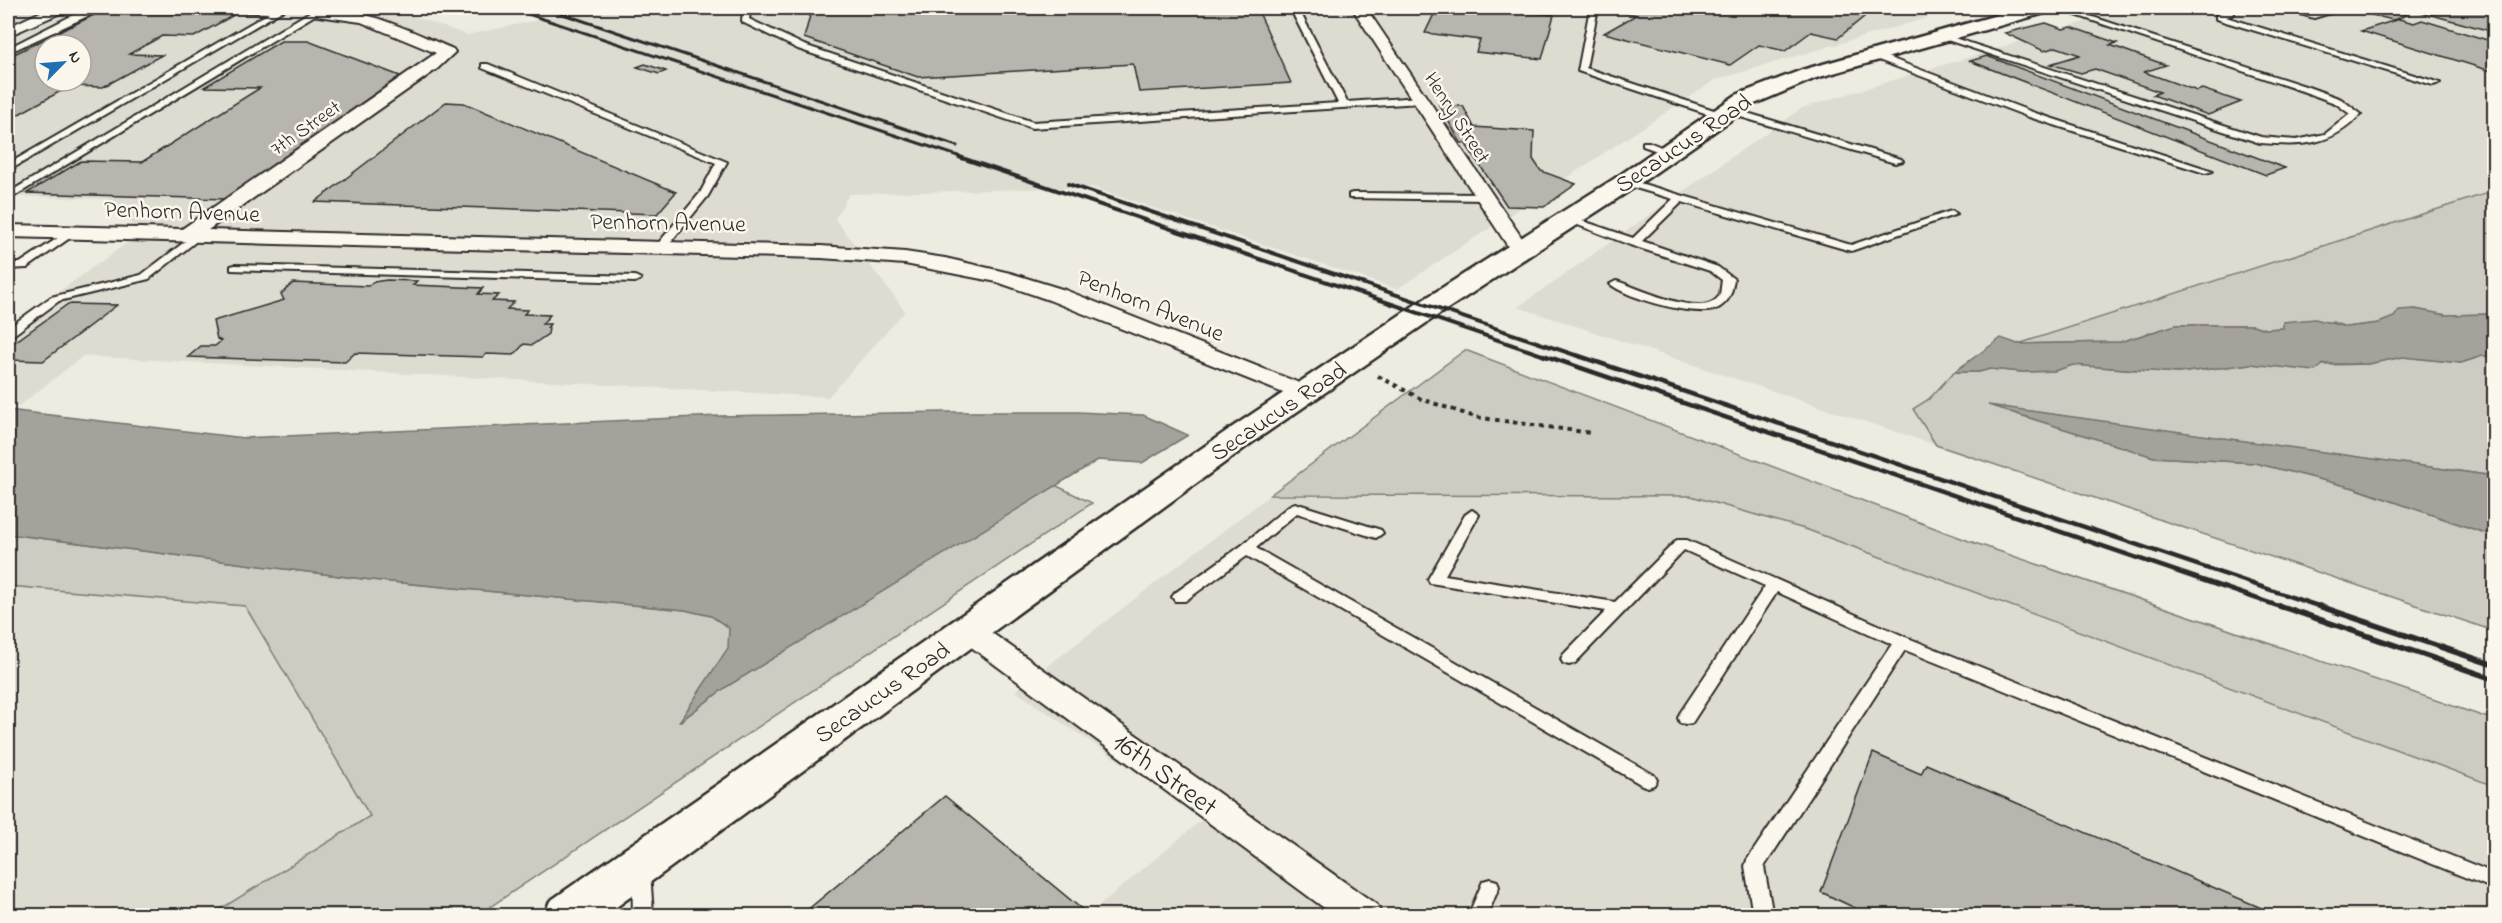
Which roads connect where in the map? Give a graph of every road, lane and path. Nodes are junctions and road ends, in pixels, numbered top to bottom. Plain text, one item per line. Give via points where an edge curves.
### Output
1 (60, 8) edge
2 (101, 8) edge
3 (167, 8) edge
4 (747, 8) edge
5 (1294, 8) edge
6 (1359, 8) edge
7 (1594, 8) edge
8 (2041, 8) edge
9 (2059, 8) edge
10 (2215, 8) edge
11 (2285, 8) edge
12 (280, 9) edge
13 (2332, 11) dead end
14 (316, 12) joint
15 (8, 32) edge
16 (1942, 37) junction
17 (8, 51) edge
18 (1876, 56) junction
19 (485, 66) dead end
20 (2436, 83) dead end
21 (1420, 100) junction
22 (1344, 105) junction
23 (1723, 113) junction
24 (1646, 144) dead end
25 (1668, 152) junction
26 (1899, 161) dead end
27 (8, 168) edge
28 (2208, 171) dead end
29 (1626, 182) junction
30 (1353, 196) dead end
31 (8, 197) edge
32 (1485, 197) junction
33 (1680, 198) junction
34 (1952, 214) dead end
35 (1568, 219) junction
36 (8, 231) edge
37 (70, 233) junction
38 (191, 237) junction
39 (1634, 243) junction
40 (660, 248) junction
41 (1520, 250) junction
42 (8, 266) edge
43 (235, 268) dead end
44 (635, 279) dead end
45 (1616, 284) dead end
46 (8, 333) edge
47 (1350, 362) junction
48 (1304, 393) junction
49 (1591, 433) dead end
50 (1472, 515) dead end
51 (1376, 533) dead end
52 (1246, 549) junction
53 (1773, 584) junction
54 (1180, 597) dead end
55 (1619, 609) junction
56 (969, 631) junction
57 (1902, 642) junction
58 (1569, 659) dead end
59 (1686, 718) dead end
60 (1648, 780) dead end
61 (640, 863) junction
62 (2494, 881) edge
63 (1490, 887) dead end
64 (567, 915) edge
65 (643, 915) edge
66 (1364, 915) edge
67 (1477, 915) edge
68 (1763, 915) edge

1 - 15 street
2 - 17 lane
3 - 12 lane
4 - 22 lane via 745,20 801,47 1032,125
5 - 22 lane
6 - 21 street, Henry Street
7 - 23 lane via 1581,69
8 - 16 main road, Secaucus Road
9 - 16 lane via 2305,89 2338,101 2355,114 2328,136 2296,143 2260,140
10 - 20 lane via 2231,12 2219,17
11 - 13 lane via 2314,16
12 - 27 lane
14 - 31 lane
14 - 38 street, 7th Street via 354,14 447,52
16 - 18 main road, Secaucus Road
18 - 23 main road, Secaucus Road via 1773,87
18 - 28 lane via 2032,115
19 - 40 lane via 722,162 704,194
21 - 22 lane
21 - 32 street, Henry Street
23 - 25 main road, Secaucus Road
23 - 26 lane
24 - 25 lane
25 - 29 main road, Secaucus Road
29 - 33 lane
29 - 35 main road, Secaucus Road
30 - 32 lane
32 - 41 street, Henry Street
33 - 34 lane via 1851,248
33 - 39 lane
35 - 39 lane
35 - 41 main road, Secaucus Road
36 - 37 street, Penhorn Avenue
37 - 38 street, Penhorn Avenue
37 - 42 lane via 23,266
38 - 40 street, Penhorn Avenue
38 - 46 lane via 145,277 55,299
39 - 45 lane via 1714,269 1728,279 1728,292 1720,304 1707,309 1676,306
40 - 48 street, Penhorn Avenue via 853,253 965,268 1039,288
41 - 47 main road, Secaucus Road
43 - 44 lane
47 - 48 main road, Secaucus Road
47 - 49 path via 1421,399 1475,417
48 - 56 main road, Secaucus Road
50 - 55 lane via 1435,579
51 - 52 lane via 1295,508
52 - 54 lane
52 - 60 lane
53 - 55 lane via 1683,543
53 - 57 lane
53 - 59 lane
55 - 58 lane
56 - 61 main road, Secaucus Road
56 - 66 street, 16th Street
57 - 62 lane
57 - 68 lane via 1754,866
61 - 64 main road, Secaucus Road
61 - 65 lane
63 - 67 lane

